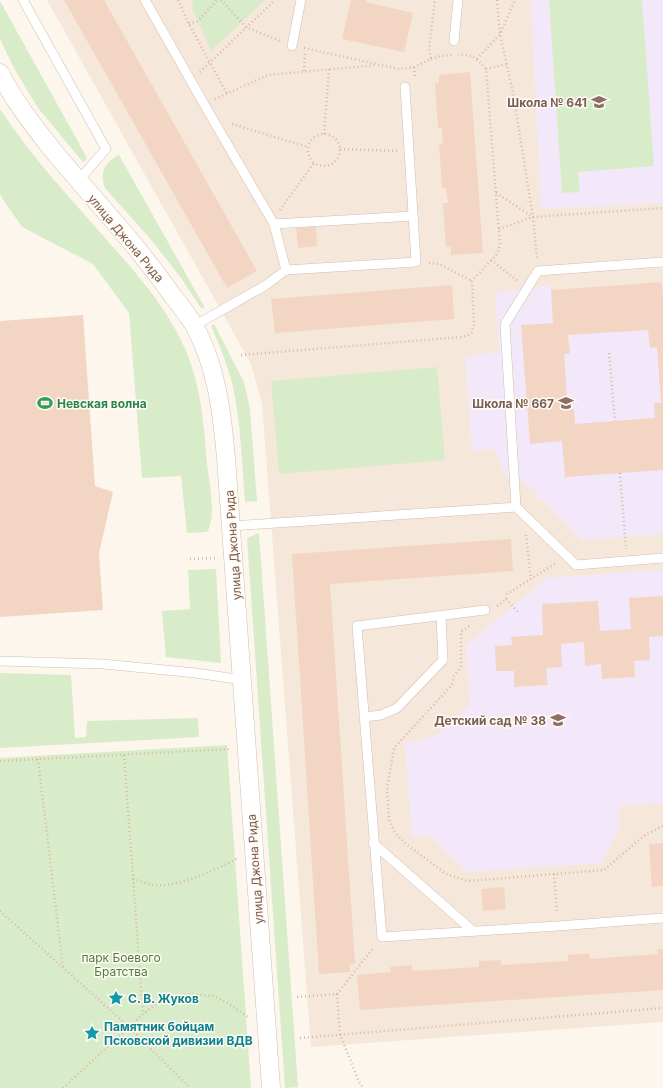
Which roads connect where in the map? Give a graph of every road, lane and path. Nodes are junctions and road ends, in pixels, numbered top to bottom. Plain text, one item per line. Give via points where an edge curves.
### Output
1 (23, 0) edge
2 (145, 0) edge
3 (178, 0) edge
4 (217, 0) edge
5 (221, 0) edge
6 (275, 0) edge
7 (301, 0) edge
8 (435, 0) edge
9 (458, 0) edge
10 (497, 0) edge
11 (515, 0) edge
12 (189, 24) junction
13 (246, 27) junction
14 (500, 34) junction
15 (454, 40) dead end
16 (292, 46) junction
17 (305, 48) junction
18 (477, 60) dead end
19 (210, 62) junction
20 (381, 64) junction
21 (507, 64) junction
22 (329, 68) junction
23 (486, 69) dead end
24 (304, 71) junction
25 (0, 73) edge
26 (189, 78) junction
27 (405, 87) dead end
28 (226, 94) junction
29 (204, 104) junction
30 (212, 118) junction
31 (324, 134) junction
32 (308, 147) junction
33 (340, 150) junction
34 (409, 151) junction
35 (314, 163) junction
36 (78, 181) junction
37 (496, 193) dead end
38 (663, 208) edge
39 (413, 216) junction
40 (533, 217) junction
41 (273, 222) junction
42 (499, 229) dead end
43 (491, 260) dead end
44 (416, 262) junction
45 (662, 262) edge
46 (286, 270) junction
47 (538, 271) junction
48 (472, 282) dead end
49 (528, 286) junction
50 (194, 326) junction
51 (609, 353) dead end
52 (615, 421) dead end
53 (620, 473) dead end
54 (516, 507) junction
55 (524, 515) junction
56 (231, 526) junction
57 (567, 556) junction
58 (220, 558) dead end
59 (663, 558) edge
60 (190, 559) dead end
61 (627, 561) junction
62 (531, 578) junction
63 (506, 599) junction
64 (489, 610) joint
65 (518, 612) dead end
66 (441, 616) junction
67 (473, 623) dead end
68 (0, 661) edge
69 (242, 680) junction
70 (364, 717) junction
71 (233, 749) dead end
72 (124, 755) junction
73 (38, 759) junction
74 (0, 761) edge
75 (663, 826) edge
76 (373, 842) junction
77 (240, 857) dead end
78 (554, 874) junction
79 (133, 879) junction
80 (0, 911) edge
81 (663, 918) edge
82 (558, 926) junction
83 (474, 931) junction
84 (382, 937) junction
85 (63, 968) junction
86 (337, 994) junction
87 (297, 997) dead end
88 (663, 1008) edge
89 (143, 1014) junction
90 (252, 1019) dead end
91 (129, 1027) junction
92 (340, 1034) junction
93 (300, 1038) dead end
94 (63, 1088) edge
95 (190, 1088) edge
96 (271, 1088) edge
97 (363, 1088) edge

1 - 36 lane via 106,149
2 - 26 lane
3 - 12 path
4 - 12 path via 198,21
5 - 13 path
6 - 13 path
7 - 16 lane
8 - 20 path via 429,48 431,59 414,67 399,69
9 - 15 lane
10 - 14 path
11 - 14 path
12 - 19 path
13 - 16 path
13 - 19 path
14 - 18 path
14 - 21 path
16 - 17 path
17 - 20 path
17 - 24 path
19 - 26 path
19 - 28 path
20 - 22 path
21 - 23 path
21 - 40 path
22 - 24 path
22 - 31 path
24 - 28 path via 268,75
25 - 36 street, улица Джона Рида via 26,114
26 - 29 lane
27 - 34 lane
28 - 29 path
29 - 30 lane
30 - 32 path
30 - 41 lane
31 - 32 path via 315,137
31 - 33 path via 333,137
32 - 35 path via 309,156
33 - 34 path
33 - 35 path via 338,158 331,165 322,166
34 - 39 lane
35 - 41 path
36 - 50 street, улица Джона Рида via 149,263
37 - 40 path
38 - 40 path
39 - 41 lane
39 - 44 lane
40 - 42 path
40 - 47 path
41 - 46 lane
43 - 49 path
44 - 46 lane
44 - 48 path via 439,264
45 - 47 lane
46 - 50 lane
47 - 49 lane
49 - 54 lane via 505,324
50 - 56 street, улица Джона Рида via 209,358 218,389
51 - 52 path
53 - 61 path
54 - 55 lane
54 - 56 lane
55 - 57 lane
55 - 62 path
56 - 69 street, улица Джона Рида
57 - 61 lane via 576,565
57 - 62 path
58 - 60 path
59 - 61 lane
62 - 63 path via 506,594
63 - 64 path
63 - 65 path
64 - 66 lane
66 - 70 lane via 443,660 397,708 381,715
66 - 70 lane via 357,626
67 - 78 path via 461,632 461,668 454,676 452,685 394,748 387,790 389,819 395,833 405,843 446,874 468,881
68 - 69 lane via 103,664
69 - 96 street, улица Джона Рида
70 - 76 lane
71 - 72 path
72 - 73 path
72 - 79 path
73 - 74 path
73 - 85 path
75 - 78 path via 645,836 604,870
76 - 83 lane
76 - 84 lane
77 - 79 path via 215,870 171,883 154,885
78 - 82 path
79 - 89 path
80 - 85 path
81 - 82 lane
82 - 83 lane
83 - 84 lane
84 - 86 path
85 - 91 path
86 - 87 path
86 - 92 path
88 - 92 path
89 - 90 path via 161,1000 180,995 203,994 226,1002
89 - 91 path
91 - 94 path
91 - 95 path
92 - 93 path
92 - 97 path

